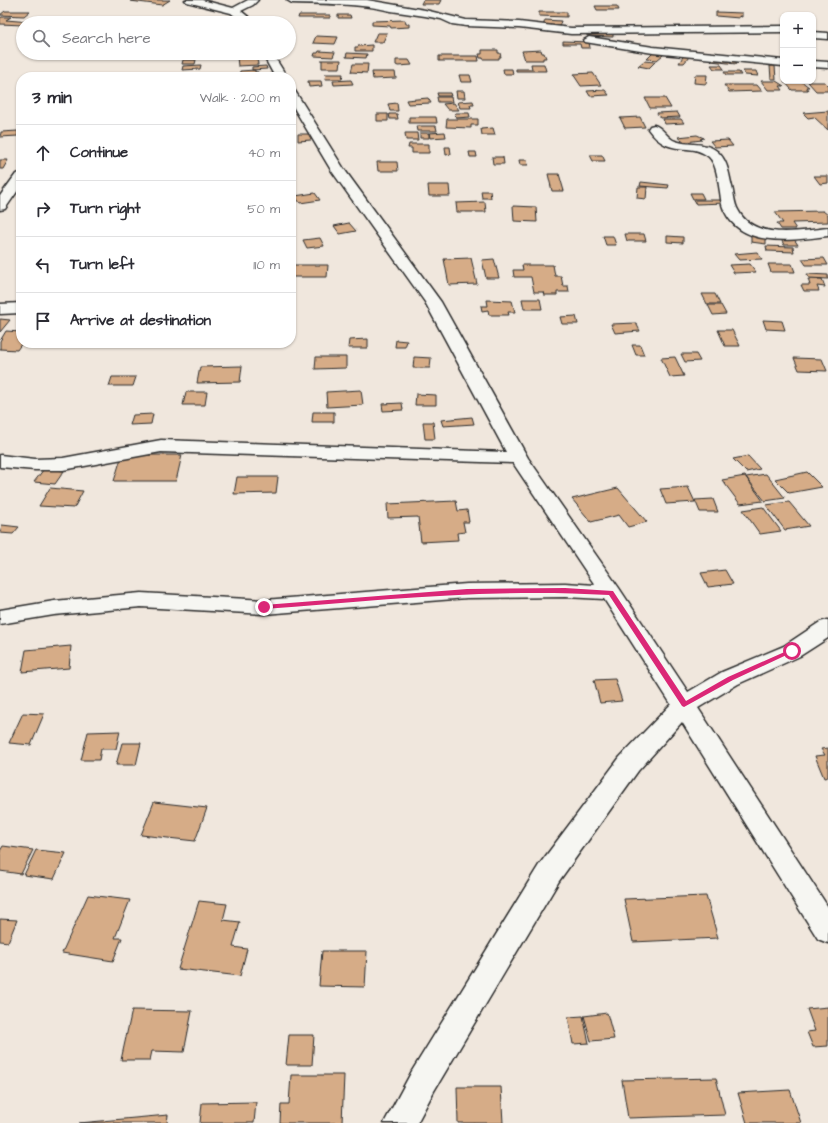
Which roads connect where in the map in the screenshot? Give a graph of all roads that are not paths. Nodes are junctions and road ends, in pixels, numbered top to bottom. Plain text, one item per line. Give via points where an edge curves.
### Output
1 (190, 0) edge
2 (292, 0) edge
3 (402, 0) edge
4 (256, 2) edge
5 (389, 6) junction
6 (234, 11) junction
7 (241, 16) edge
8 (538, 28) junction
9 (816, 28) edge
10 (828, 28) edge
11 (780, 29) edge
12 (816, 35) edge
13 (828, 36) edge
14 (271, 60) edge
15 (780, 63) edge
16 (816, 64) edge
17 (828, 65) edge
18 (278, 72) edge
19 (296, 101) edge
20 (654, 129) dead end
21 (16, 184) edge
22 (0, 206) edge
23 (828, 232) edge
24 (16, 308) edge
25 (0, 309) edge
26 (519, 458) junction
27 (0, 461) edge
28 (611, 592) junction
29 (0, 617) edge
30 (828, 627) edge
31 (684, 705) junction
32 (828, 931) edge
33 (400, 1123) edge

1 - 6 street
2 - 5 street via 360,2
3 - 5 street
4 - 6 street
5 - 8 street via 459,22
6 - 7 street
8 - 11 street via 586,31
8 - 15 street via 653,50
9 - 10 street
12 - 13 street
14 - 18 street
16 - 17 street
19 - 26 street via 338,170 434,302
20 - 23 street via 667,142 714,154 720,162 731,210 743,224 753,230 781,236
21 - 22 street
24 - 25 street
26 - 27 street via 161,446 69,464
26 - 28 street
28 - 29 street via 467,591 264,607 141,600 54,608
28 - 31 street
30 - 31 street via 792,651 730,678
31 - 32 street
31 - 33 street via 629,764 549,873

